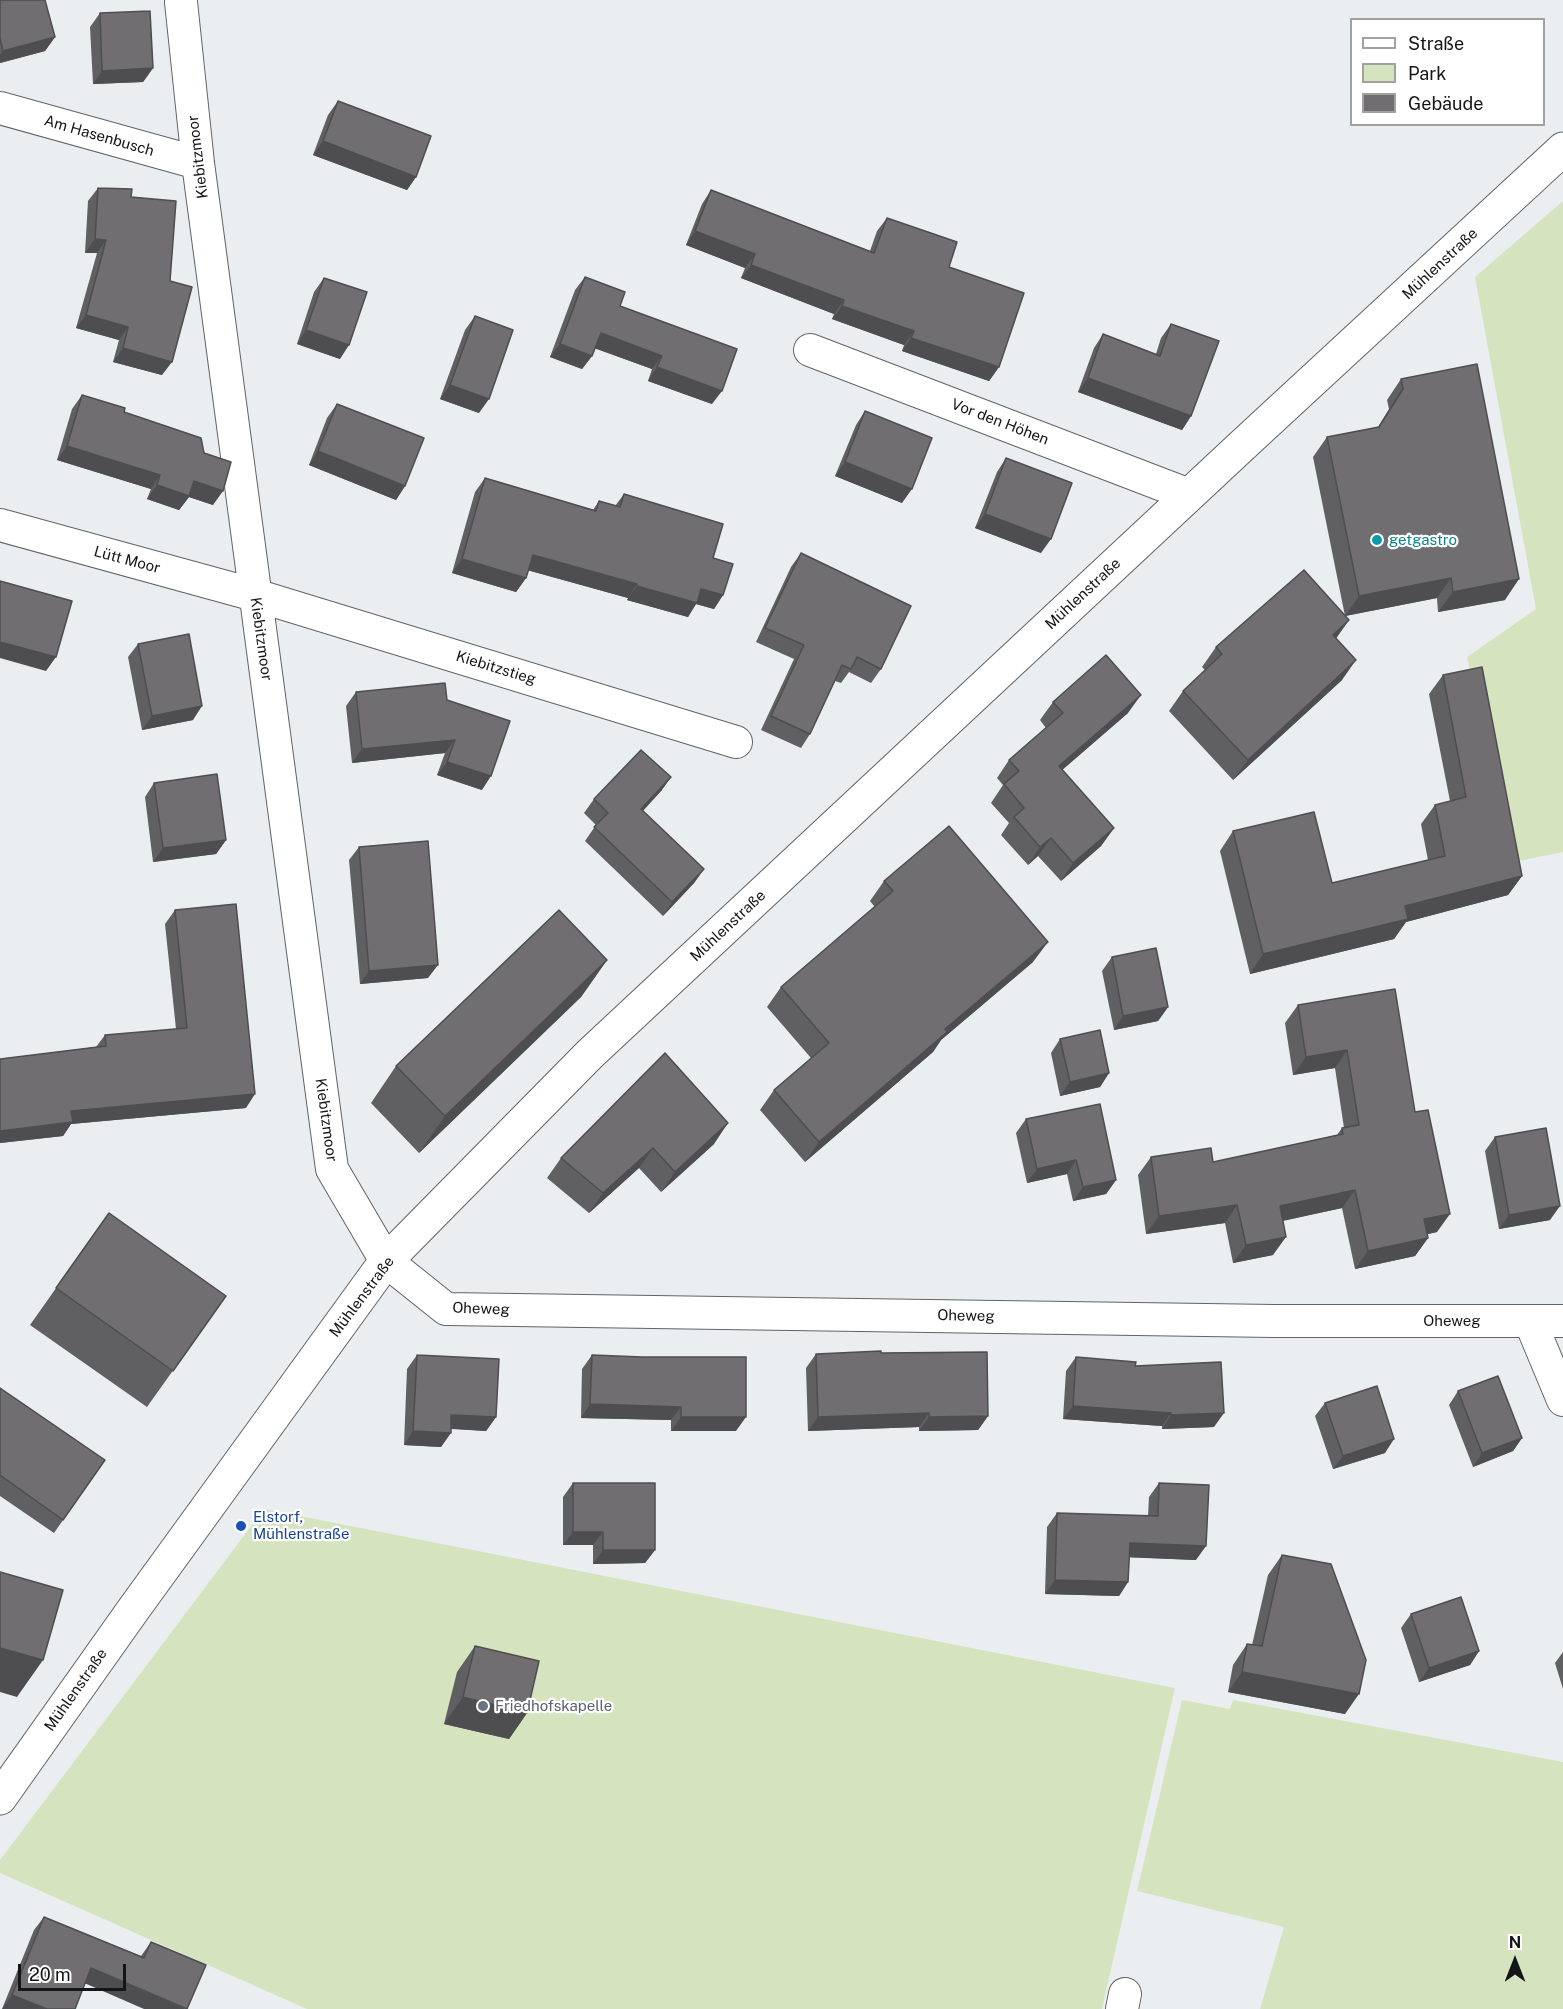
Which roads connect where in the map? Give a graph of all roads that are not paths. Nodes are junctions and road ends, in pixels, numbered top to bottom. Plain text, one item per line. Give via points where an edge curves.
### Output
1 (181, 2) dead end
2 (0, 108) edge
3 (1563, 149) edge
4 (198, 163) junction
5 (810, 350) dead end
6 (1190, 495) junction
7 (0, 525) edge
8 (255, 595) junction
9 (736, 742) dead end
10 (386, 1261) junction
11 (1563, 1320) edge
12 (1530, 1321) junction
13 (1563, 1400) edge
14 (0, 1798) edge

1 - 4 street, Kiebitzmoor
2 - 4 street, Am Hasenbusch
3 - 6 main road, Mühlenstraße
4 - 8 street, Kiebitzmoor
5 - 6 street, Vor den Höhen
6 - 10 main road, Mühlenstraße via 590,1054
7 - 8 street, Lütt Moor
8 - 9 street, Kiebitzstieg
8 - 10 street, Kiebitzmoor via 332,1169
10 - 12 street, Oheweg via 446,1309
10 - 14 main road, Mühlenstraße
11 - 12 street, Oheweg
12 - 13 street

